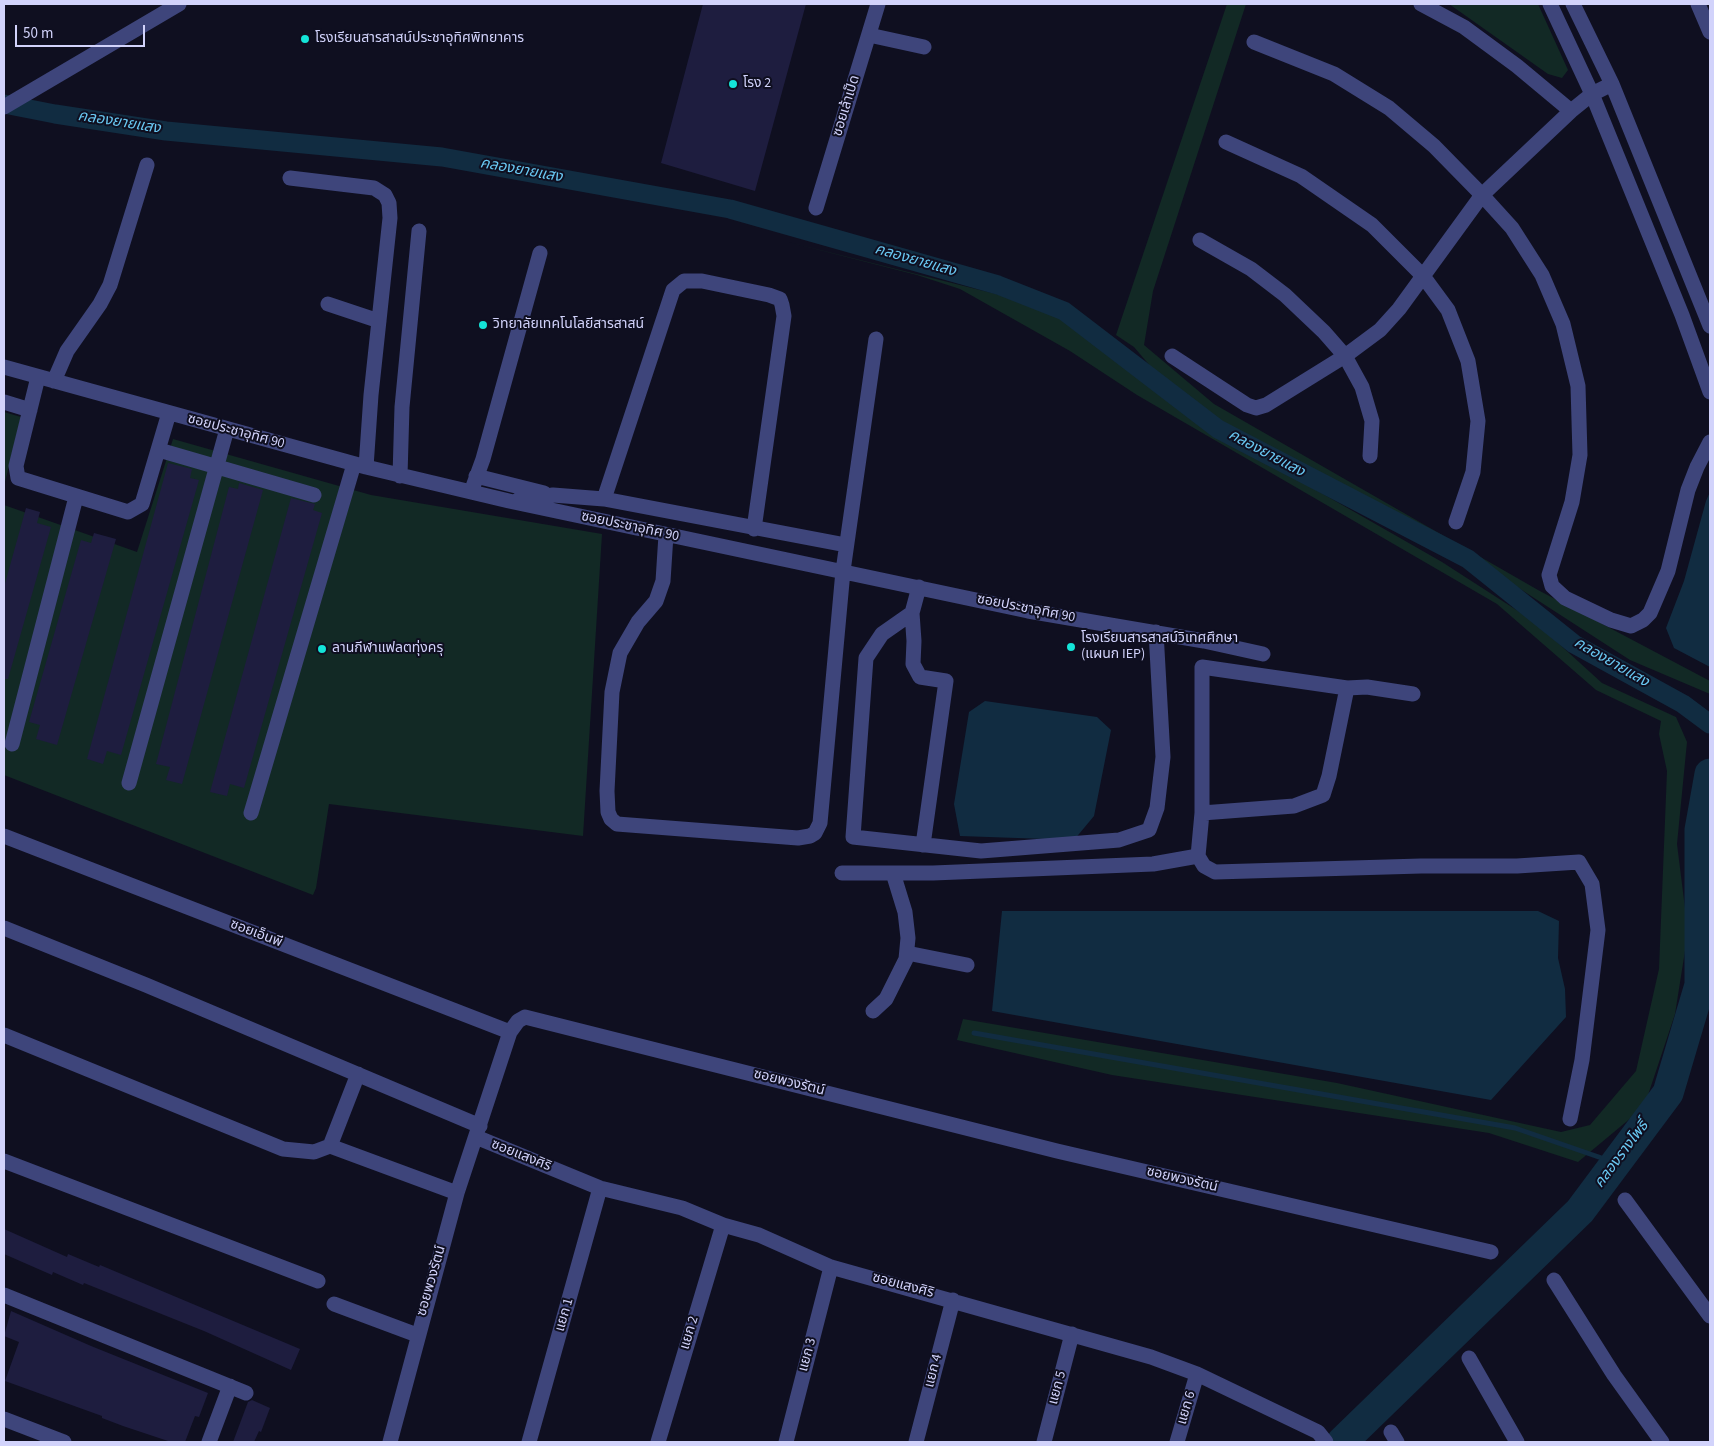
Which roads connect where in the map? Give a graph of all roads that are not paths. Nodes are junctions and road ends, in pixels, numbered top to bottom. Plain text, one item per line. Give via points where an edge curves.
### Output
1 (179, 4) edge
2 (878, 4) edge
3 (1421, 4) edge
4 (1550, 4) edge
5 (1573, 4) edge
6 (1698, 4) edge
7 (1710, 32) edge
8 (869, 35) junction
9 (1254, 42) dead end
10 (924, 47) dead end
11 (1612, 84) junction
12 (1592, 94) junction
13 (4, 107) edge
14 (1571, 111) junction
15 (1226, 142) dead end
16 (147, 165) dead end
17 (290, 178) dead end
18 (1482, 195) junction
19 (816, 208) dead end
20 (419, 231) dead end
21 (1200, 240) dead end
22 (540, 253) dead end
23 (1423, 276) junction
24 (328, 304) dead end
25 (379, 321) junction
26 (1710, 326) edge
27 (876, 339) dead end
28 (1172, 356) dead end
29 (1345, 356) junction
30 (4, 367) edge
31 (38, 377) junction
32 (54, 381) junction
33 (1710, 392) edge
34 (4, 402) edge
35 (30, 410) junction
36 (169, 413) junction
37 (227, 429) junction
38 (1710, 442) edge
39 (159, 450) junction
40 (1370, 456) dead end
41 (360, 466) junction
42 (216, 467) junction
43 (400, 476) junction
44 (476, 476) junction
45 (471, 492) junction
46 (314, 495) dead end
47 (553, 495) junction
48 (76, 497) junction
49 (604, 499) junction
50 (510, 501) junction
51 (1456, 522) dead end
52 (754, 528) junction
53 (666, 535) junction
54 (846, 545) junction
55 (843, 571) junction
56 (919, 587) junction
57 (912, 613) junction
58 (1156, 632) junction
59 (1204, 641) junction
60 (1263, 654) dead end
61 (1202, 667) junction
62 (1347, 688) junction
63 (1413, 694) dead end
64 (12, 744) dead end
65 (129, 783) dead end
66 (250, 813) dead end
67 (1202, 814) junction
68 (4, 836) edge
69 (923, 845) junction
70 (1198, 856) junction
71 (842, 873) dead end
72 (892, 873) junction
73 (4, 928) edge
74 (907, 953) junction
75 (967, 965) dead end
76 (873, 1011) dead end
77 (510, 1032) junction
78 (4, 1035) edge
79 (358, 1074) junction
80 (1570, 1119) dead end
81 (478, 1132) junction
82 (330, 1146) junction
83 (4, 1161) edge
84 (600, 1188) junction
85 (457, 1193) junction
86 (1625, 1200) dead end
87 (724, 1225) junction
88 (1491, 1252) dead end
89 (831, 1267) junction
90 (1554, 1280) dead end
91 (318, 1281) dead end
92 (4, 1295) edge
93 (953, 1300) junction
94 (334, 1304) dead end
95 (1710, 1316) edge
96 (417, 1334) junction
97 (1072, 1334) junction
98 (1469, 1358) dead end
99 (1197, 1374) junction
100 (230, 1386) junction
101 (246, 1393) dead end
102 (4, 1419) edge
103 (1322, 1437) edge
104 (64, 1442) edge
105 (208, 1442) edge
106 (390, 1442) edge
107 (529, 1442) edge
108 (658, 1442) edge
109 (786, 1442) edge
110 (916, 1442) edge
111 (1044, 1442) edge
112 (1178, 1442) edge
113 (1517, 1442) edge
114 (1662, 1442) edge

1 - 13 street
2 - 8 street, ซอยเล้าเป็ด
3 - 14 street via 1471,33
4 - 12 street
5 - 11 street
6 - 7 street
8 - 10 street
8 - 19 street, ซอยเล้าเป็ด
9 - 18 street via 1334,74 1389,108 1434,146
11 - 12 street
11 - 26 street
12 - 14 street
12 - 33 street
14 - 18 street
15 - 23 street via 1301,176 1372,225
16 - 32 street via 110,285 67,351
17 - 25 street via 374,188 385,195 390,218
18 - 23 street
18 - 38 street via 1512,228 1542,274 1563,324 1578,386 1580,455 1572,502 1549,575 1552,586 1565,598 1611,620 1631,626 1643,620 1650,613 1668,571 1688,490
20 - 43 street via 402,407
21 - 29 street via 1251,269 1285,295
22 - 44 street
23 - 29 street via 1380,330
23 - 51 street via 1448,310 1459,335 1468,361 1478,421 1473,472
24 - 25 street
25 - 41 street
27 - 54 street
28 - 29 street via 1256,408
29 - 40 street via 1362,387 1372,421
30 - 31 street, ซอยประชาอุทิศ 90
31 - 32 street, ซอยประชาอุทิศ 90
31 - 35 street
32 - 36 street, ซอยประชาอุทิศ 90
34 - 35 street
35 - 48 street via 16,466 18,478
36 - 37 street, ซอยประชาอุทิศ 90
36 - 39 street
37 - 41 street, ซอยประชาอุทิศ 90
37 - 42 street
39 - 42 street
39 - 48 street via 142,504 128,512
41 - 43 street, ซอยประชาอุทิศ 90
41 - 66 street
42 - 46 street
42 - 65 street
43 - 45 street, ซอยประชาอุทิศ 90
44 - 45 street
44 - 47 street
45 - 50 street, ซอยประชาอุทิศ 90
47 - 49 street
47 - 50 street
48 - 64 street
49 - 52 street
49 - 52 street via 673,290 684,281 702,281 770,295 780,299 782,305 784,316
50 - 53 street, ซอยประชาอุทิศ 90
52 - 54 street
53 - 55 street, ซอยประชาอุทิศ 90
53 - 55 street via 664,581 656,601 638,622 620,653 612,692 607,791 608,812 616,824 798,838 816,833 820,823
54 - 55 street
55 - 56 street, ซอยประชาอุทิศ 90
56 - 57 street
56 - 58 street, ซอยประชาอุทิศ 90 via 1028,611
57 - 69 street via 912,664 920,676 946,681
57 - 69 street via 882,634 866,658 853,837
58 - 59 street, ซอยประชาอุทิศ 90
58 - 69 street via 1163,757 1157,808 1149,830 1119,840 981,852
59 - 60 street, ซอยประชาอุทิศ 90
59 - 61 street
61 - 62 street
61 - 67 street
62 - 63 street via 1367,687
62 - 67 street via 1323,795 1294,806
67 - 70 street
68 - 77 street, ซอยเอ็นพี
70 - 72 street via 1153,864
70 - 80 street via 1204,866 1215,872 1579,862 1592,884 1598,930 1582,1060
71 - 72 street
72 - 74 street via 905,912
73 - 79 street, ซอยแสงศิริ
74 - 75 street
74 - 76 street via 895,984
77 - 81 street, ซอยพวงรัตน์
77 - 88 street, ซอยพวงรัตน์ via 518,1021 531,1018 1057,1150
78 - 82 street via 283,1149 314,1152
79 - 81 street, ซอยแสงศิริ
79 - 82 street
81 - 84 street, ซอยแสงศิริ
81 - 85 street, ซอยพวงรัตน์
82 - 85 street
83 - 91 street
84 - 87 street, ซอยแสงศิริ via 682,1208
84 - 107 street, แยก 1
85 - 96 street, ซอยพวงรัตน์
86 - 95 street
87 - 89 street, ซอยแสงศิริ via 759,1235
87 - 108 street, แยก 2
89 - 93 street, ซอยแสงศิริ
89 - 109 street, แยก 3
90 - 114 street via 1614,1375
92 - 100 street
93 - 97 street, ซอยแสงศิริ
93 - 110 street, แยก 4
94 - 96 street
96 - 106 street, ซอยพวงรัตน์
97 - 99 street, ซอยแสงศิริ
97 - 111 street, แยก 5
98 - 113 street
99 - 103 street, ซอยแสงศิริ
99 - 112 street, แยก 6
100 - 101 street
100 - 105 street
102 - 104 street

